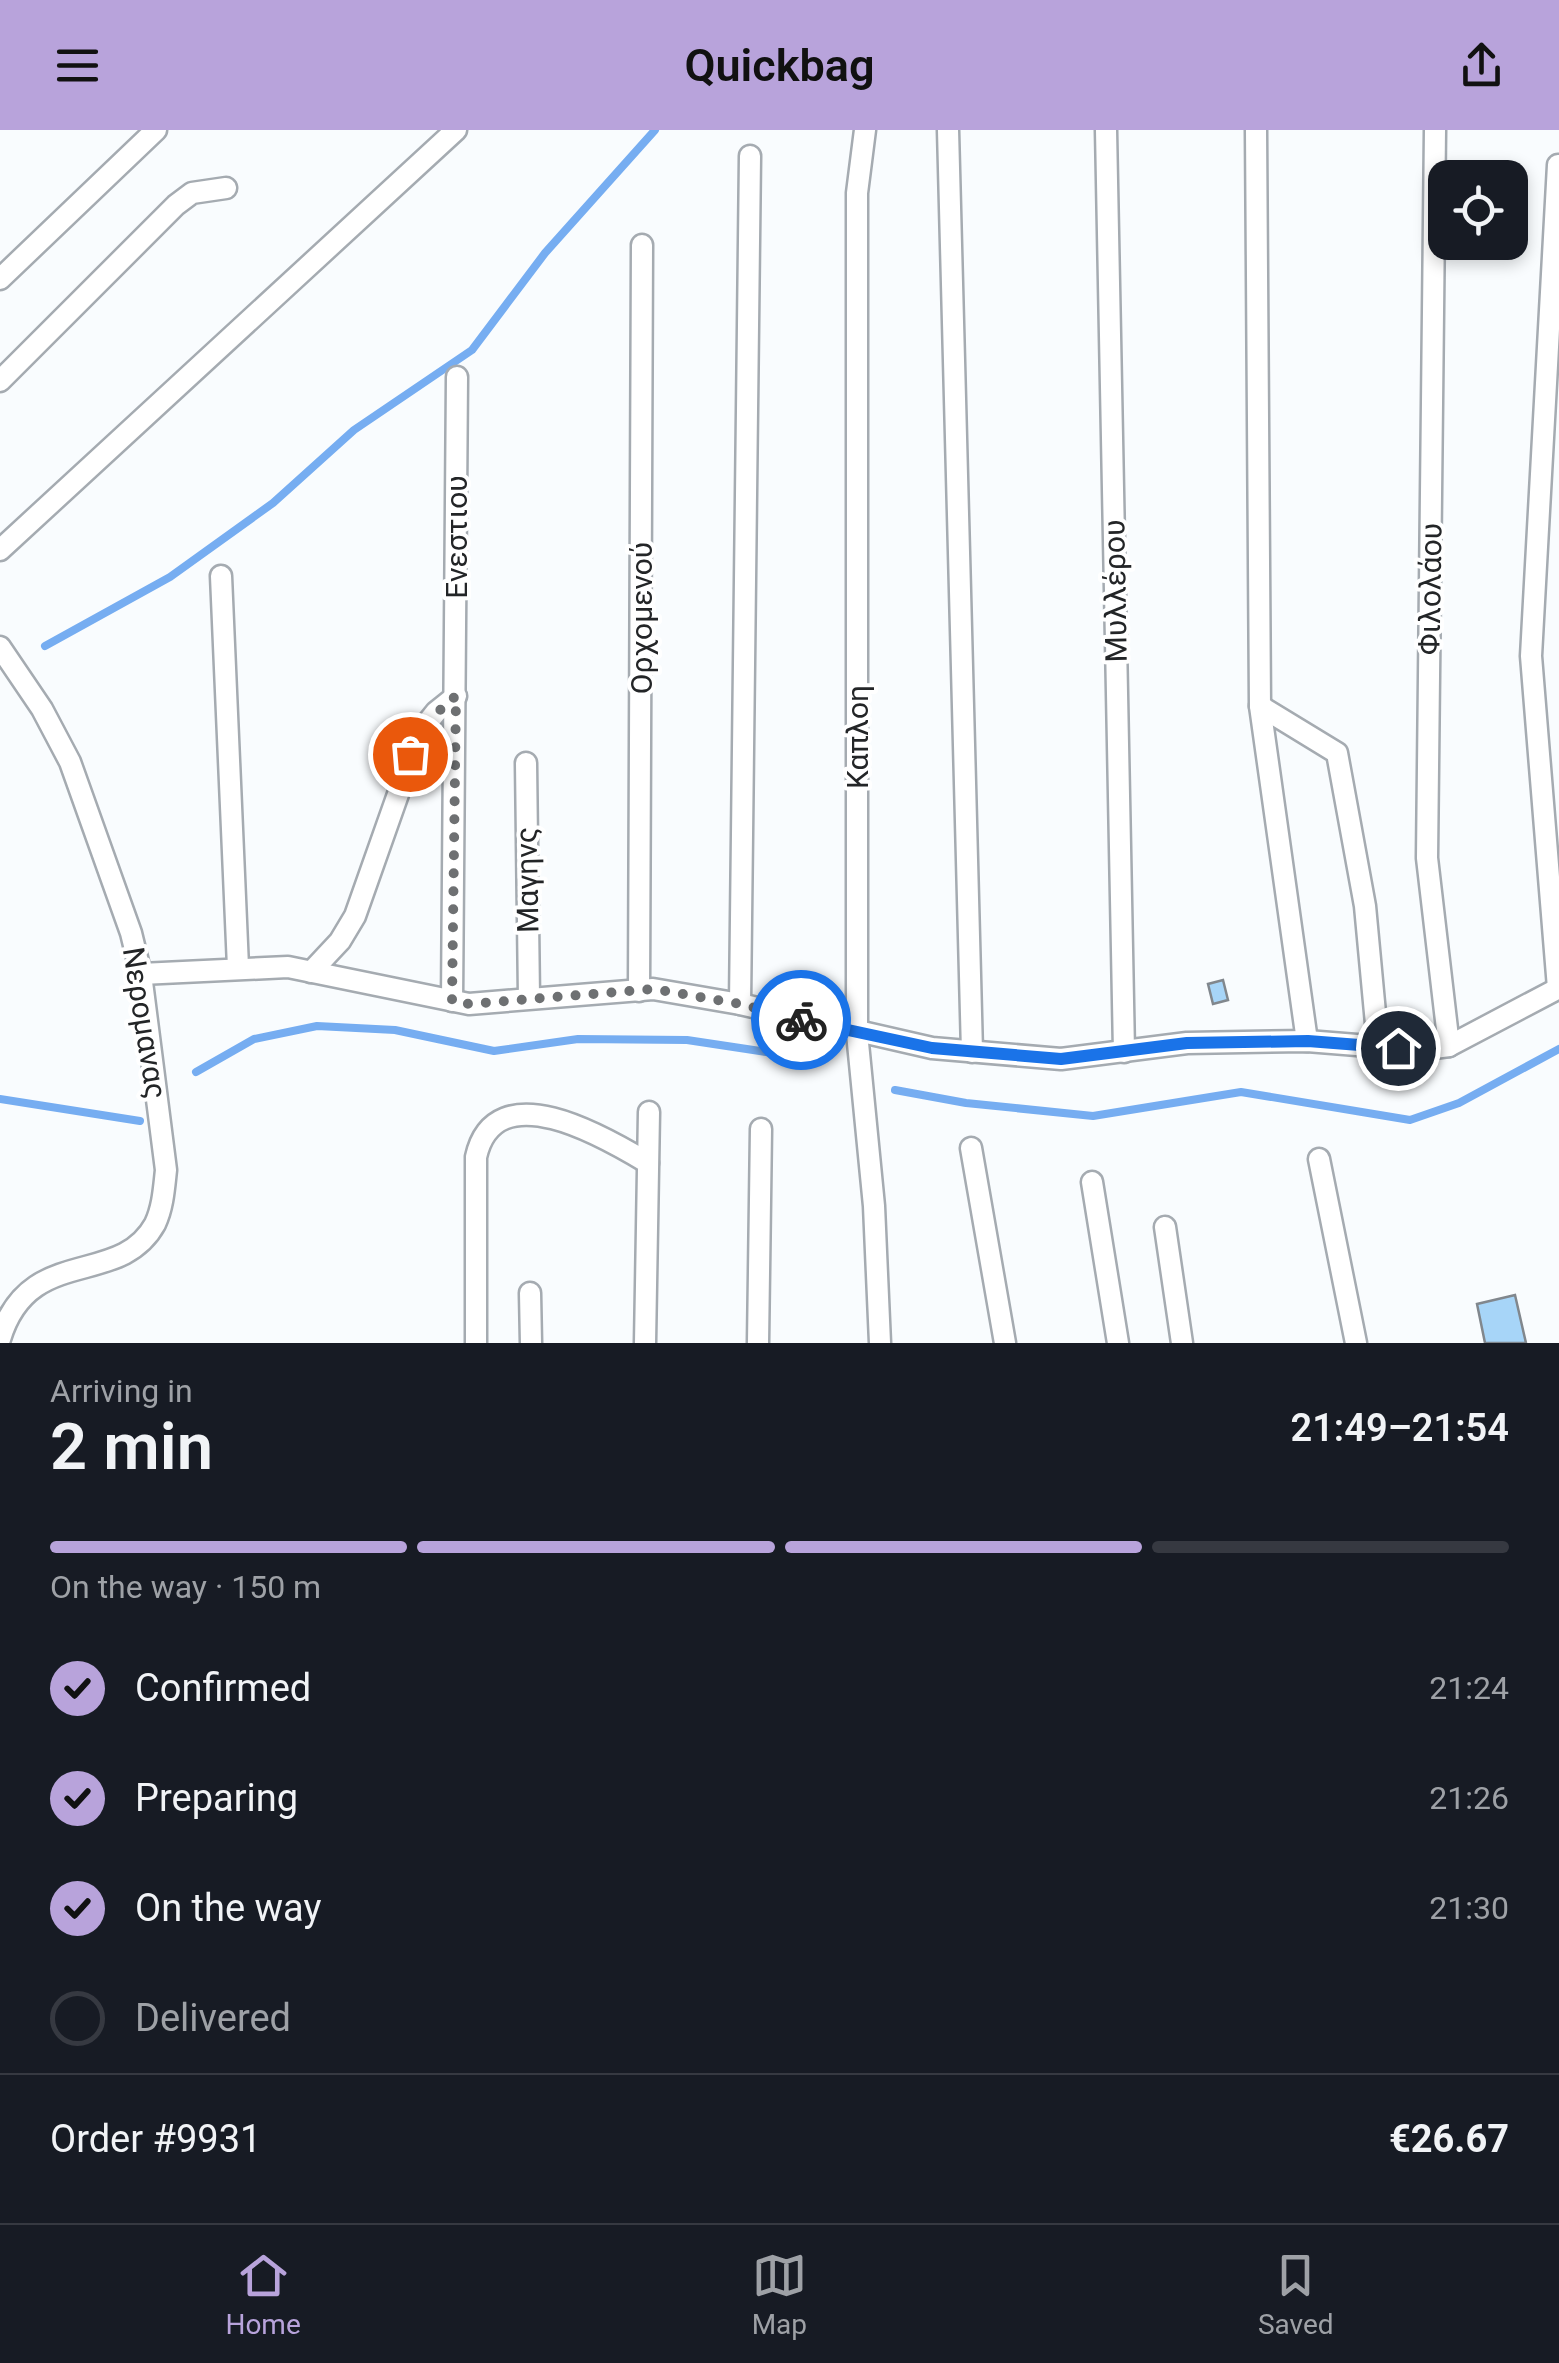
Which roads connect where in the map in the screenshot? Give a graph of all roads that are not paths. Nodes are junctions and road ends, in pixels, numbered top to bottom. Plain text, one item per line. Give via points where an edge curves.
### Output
1 (156, 130) edge
2 (456, 130) edge
3 (866, 130) edge
4 (948, 130) edge
5 (1106, 130) edge
6 (1256, 130) edge
7 (1435, 130) edge
8 (750, 156) dead end
9 (1558, 165) edge
10 (226, 188) dead end
11 (642, 245) dead end
12 (0, 279) edge
13 (457, 377) dead end
14 (0, 381) edge
15 (0, 550) edge
16 (222, 576) dead end
17 (0, 647) edge
18 (456, 696) junction
19 (1260, 706) junction
20 (526, 763) dead end
21 (238, 967) junction
22 (311, 972) junction
23 (141, 974) junction
24 (1559, 988) edge
25 (639, 990) junction
26 (529, 998) junction
27 (452, 1001) junction
28 (740, 1004) junction
29 (857, 1034) junction
30 (1308, 1041) junction
31 (1378, 1045) junction
32 (1449, 1046) junction
33 (972, 1052) junction
34 (1124, 1052) junction
35 (649, 1112) dead end
36 (761, 1129) dead end
37 (971, 1148) dead end
38 (1319, 1159) dead end
39 (648, 1163) junction
40 (1092, 1182) dead end
41 (1165, 1227) dead end
42 (530, 1293) dead end
43 (0, 1338) edge
44 (476, 1343) edge
45 (530, 1343) edge
46 (645, 1343) edge
47 (758, 1343) edge
48 (880, 1343) edge
49 (1005, 1343) edge
50 (1118, 1343) edge
51 (1182, 1343) edge
52 (1356, 1343) edge

1 - 12 street
2 - 15 street
3 - 29 street, Καπλοη via 857,193
4 - 33 street
5 - 34 street, Μυλλέρου
6 - 19 street
7 - 32 street, Φιλολάου via 1428,858
8 - 28 street
9 - 24 street via 1531,656
10 - 14 street via 192,193 176,205
11 - 25 street, Ορχομενού
13 - 18 street, Ενεστιου
16 - 21 street
17 - 23 street, Νερομανας via 70,762
18 - 22 street via 420,732 354,916
18 - 27 street, Ενεστιου
19 - 30 street
19 - 31 street via 1337,753 1366,906
20 - 26 street, Μαγηνς
21 - 22 street
21 - 23 street
22 - 27 street
23 - 43 street, Νερομανας via 166,1170 156,1222 122,1255 39,1283 6,1317
24 - 32 street
25 - 26 street
25 - 28 street
26 - 27 street
28 - 29 street
29 - 33 street
29 - 48 street, Καπλοη
30 - 31 street
30 - 34 street via 1187,1043
31 - 32 street
33 - 34 street via 1061,1059
35 - 39 street
36 - 47 street
37 - 49 street
38 - 52 street
39 - 44 street via 572,1122 515,1116 493,1124 480,1138 476,1157
39 - 46 street
40 - 50 street
41 - 51 street
42 - 45 street

